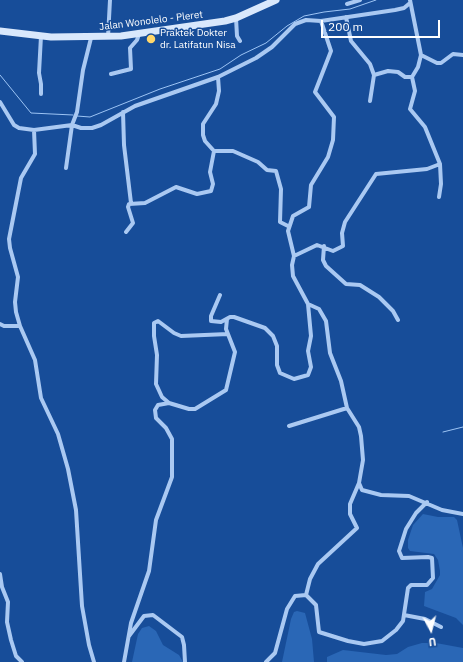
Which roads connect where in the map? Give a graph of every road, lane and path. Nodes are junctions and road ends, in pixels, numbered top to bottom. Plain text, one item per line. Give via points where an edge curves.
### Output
1 (110, 0) edge
2 (276, 0) edge
3 (360, 0) edge
4 (410, 2) edge
5 (347, 4) dead end
6 (346, 17) junction
7 (236, 18) junction
8 (321, 21) junction
9 (0, 32) edge
10 (139, 34) junction
11 (41, 36) junction
12 (91, 38) junction
13 (108, 38) junction
14 (240, 41) dead end
15 (463, 55) edge
16 (420, 56) junction
17 (111, 74) dead end
18 (374, 75) junction
19 (218, 77) junction
20 (412, 77) junction
21 (41, 94) dead end
22 (370, 101) dead end
23 (0, 102) edge
24 (123, 112) junction
25 (72, 125) junction
26 (34, 130) junction
27 (214, 151) junction
28 (440, 164) junction
29 (66, 168) dead end
30 (439, 197) dead end
31 (131, 203) junction
32 (288, 226) junction
33 (126, 232) dead end
34 (324, 246) junction
35 (294, 256) junction
36 (220, 295) dead end
37 (308, 304) junction
38 (227, 319) junction
39 (398, 320) dead end
40 (0, 324) edge
41 (20, 326) junction
42 (228, 334) junction
43 (169, 403) junction
44 (347, 408) junction
45 (289, 426) dead end
46 (359, 483) junction
47 (427, 502) junction
48 (463, 514) edge
49 (0, 574) edge
50 (306, 595) junction
51 (404, 615) junction
52 (441, 627) dead end
53 (129, 637) junction
54 (22, 662) edge
55 (94, 662) edge
56 (124, 662) edge
57 (185, 662) edge
58 (266, 662) edge

1 - 13 street
2 - 7 main road, Jalan Wonolelo - Pleret
3 - 5 street
4 - 6 street via 402,9
4 - 16 street via 416,23
6 - 8 street
6 - 18 street via 351,41 370,64
7 - 10 main road, Jalan Wonolelo - Pleret
7 - 14 street via 237,36
8 - 19 street via 306,20 295,24 264,52
8 - 32 street via 332,51 315,92 334,117 333,140 328,158 311,186 309,207 293,216
9 - 11 main road, Jalan Wonolelo - Pleret
10 - 13 main road, Jalan Wonolelo - Pleret
10 - 17 street via 130,48 131,69
11 - 12 main road, Jalan Wonolelo - Pleret
11 - 21 street
12 - 13 main road, Jalan Wonolelo - Pleret
12 - 25 street via 77,112
15 - 16 street via 453,54 441,63
16 - 20 street via 418,67
18 - 20 street via 388,70
18 - 22 street
19 - 24 street via 148,100
19 - 27 street via 216,104 203,129 205,141
20 - 28 street via 415,92 410,109 425,126
23 - 26 street via 14,125
24 - 25 street via 92,128
24 - 31 street
25 - 26 street
25 - 29 street
26 - 41 street via 35,154 21,178 9,238 18,277 15,302
27 - 31 street via 210,172 213,184 211,191 197,194 176,187 145,203
27 - 32 street via 233,151 258,162 267,170 276,171 281,188 280,222
28 - 30 street
28 - 34 street via 427,169 376,174 345,222 342,233 343,246 333,251
31 - 33 street via 128,207 133,223
32 - 35 street
34 - 35 street via 313,246
34 - 39 street via 323,260 326,266 346,284 360,285 379,297
35 - 37 street via 293,276
36 - 38 street via 211,320 218,322
37 - 38 street via 311,336 308,351 311,367 308,375 299,378 280,373 277,365 277,346 270,332 262,326 234,317
37 - 44 street via 319,309 326,321 330,353 341,381
38 - 42 street
40 - 41 street
41 - 55 street via 35,360 41,398 58,434 68,469 77,517 82,606
42 - 43 street via 235,352 226,390 195,409 189,410
42 - 43 street via 181,336 158,321 154,323 156,384 162,397
43 - 53 street via 158,405 154,414 172,439 172,477 156,520 149,570 131,623
44 - 45 street
44 - 46 street via 362,436 363,460
46 - 47 street via 366,492 408,496
46 - 50 street via 350,504 350,514 356,528 318,564 310,579
47 - 48 street via 442,510
47 - 51 street via 406,529 399,551 402,558 432,558 433,578 427,585 411,585 408,588
49 - 54 street via 8,602 7,622 11,640 16,656
50 - 51 street via 318,609 319,632 348,641 373,644 382,640 396,630
50 - 58 street via 296,596 290,601 275,653
51 - 52 street via 425,619
53 - 56 street
53 - 57 street via 144,616 153,615 182,638

